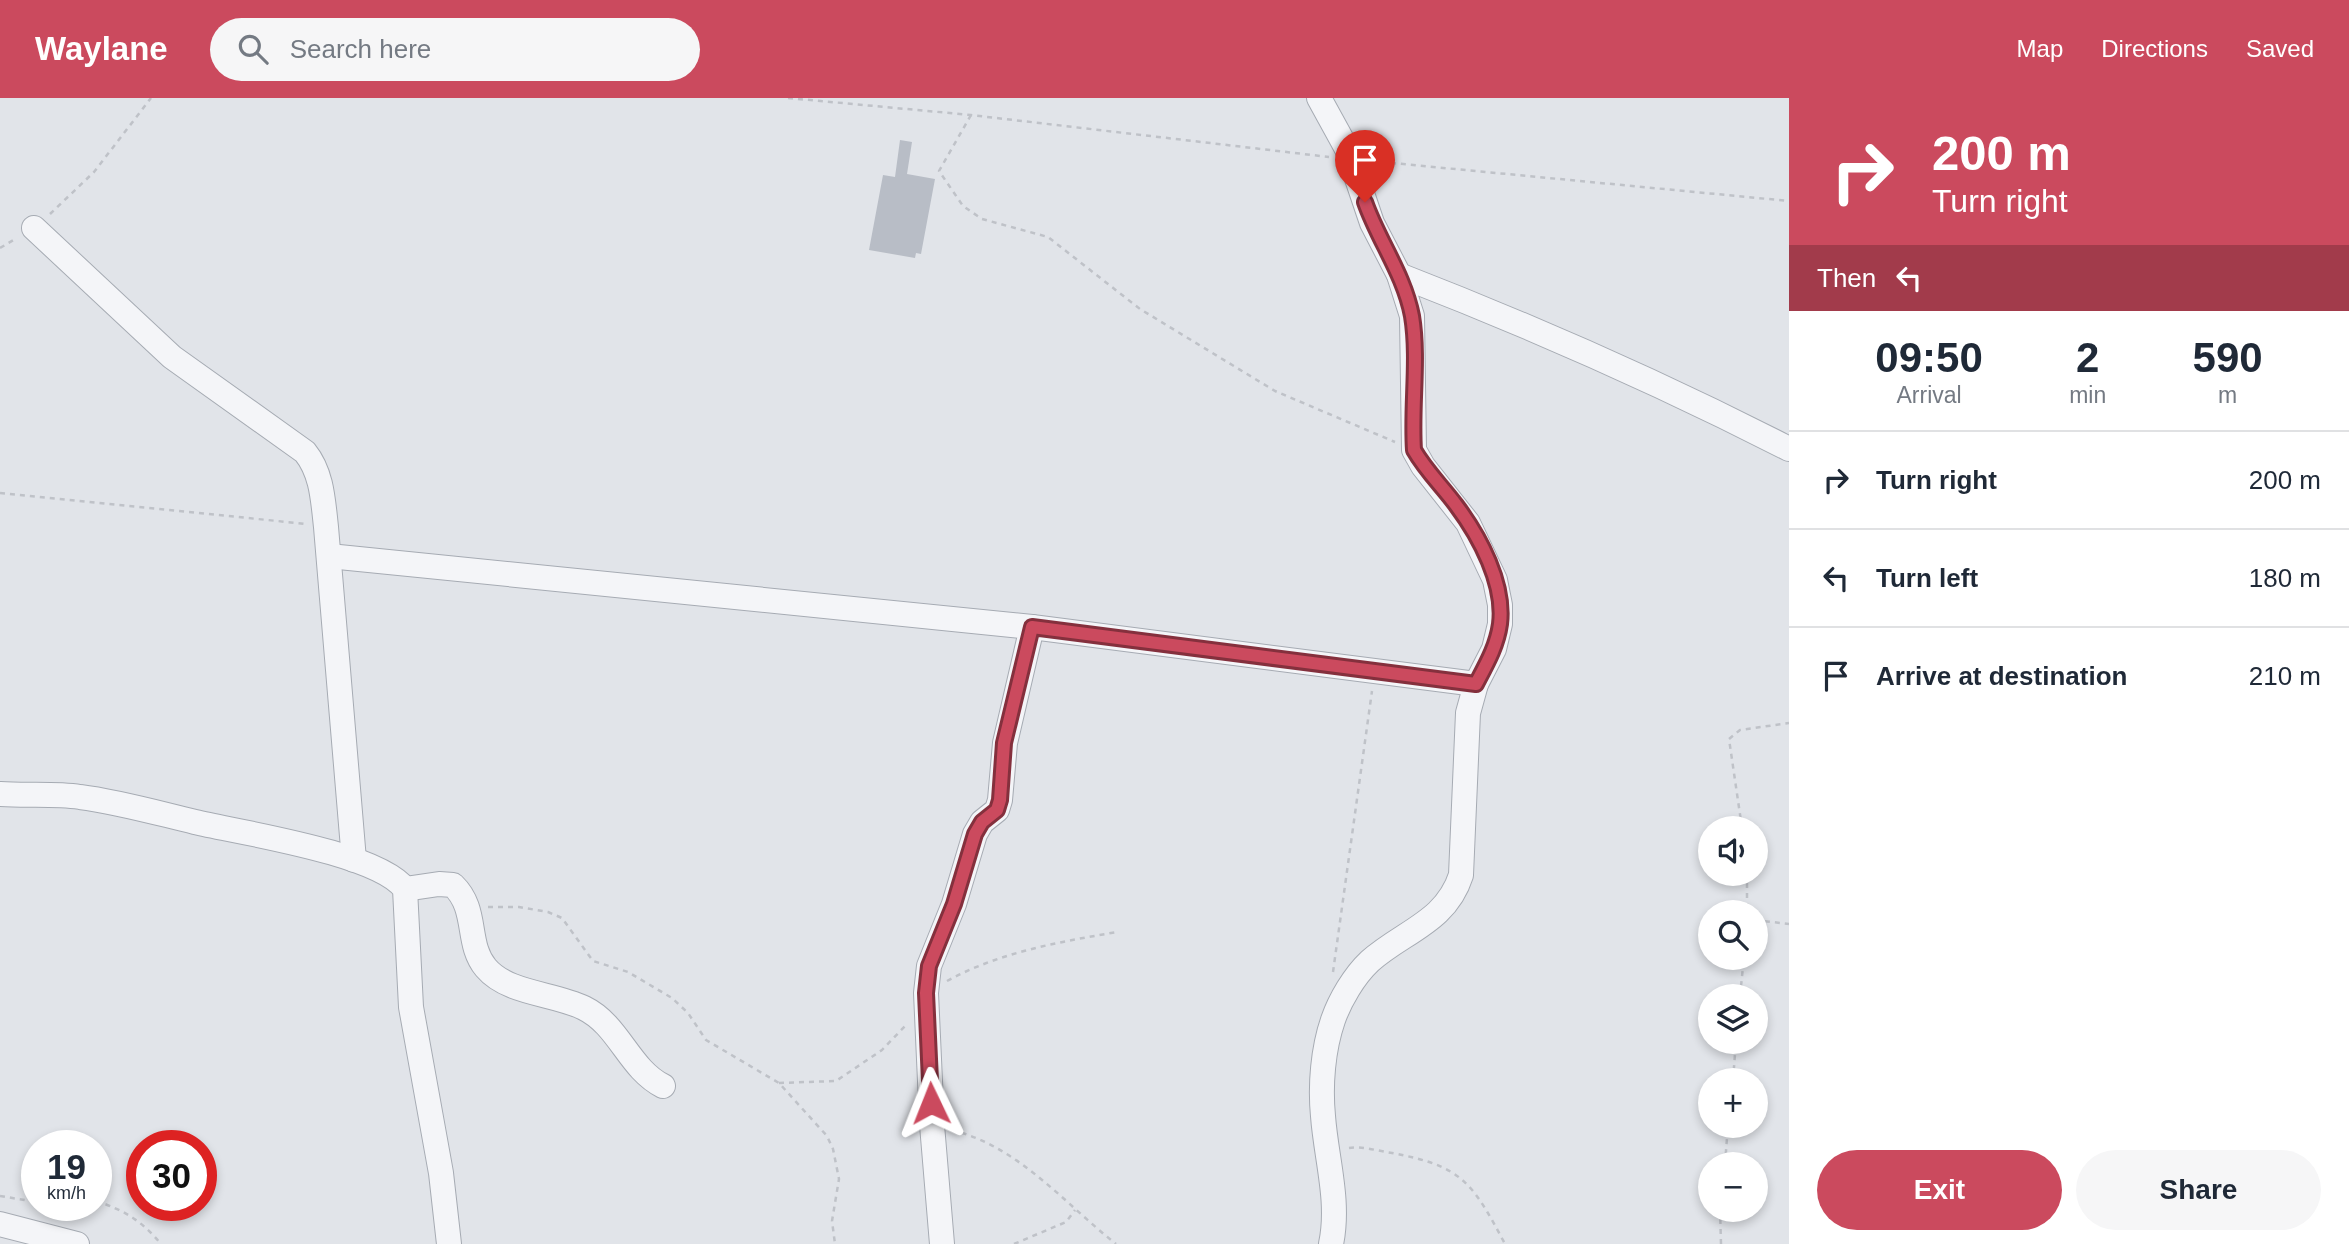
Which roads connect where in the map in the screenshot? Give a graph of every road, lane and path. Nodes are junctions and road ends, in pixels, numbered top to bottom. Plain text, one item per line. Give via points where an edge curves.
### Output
1 (151, 98) edge
2 (788, 98) edge
3 (1320, 98) edge
4 (971, 115) junction
5 (1350, 159) junction
6 (1789, 201) edge
7 (34, 228) junction
8 (0, 248) edge
9 (1399, 275) junction
10 (1789, 449) edge
11 (1414, 450) junction
12 (0, 493) edge
13 (327, 527) junction
14 (329, 556) junction
15 (1032, 627) junction
16 (1375, 670) junction
17 (1476, 684) junction
18 (1789, 723) edge
19 (0, 794) edge
20 (1740, 816) edge
21 (354, 860) junction
22 (405, 890) junction
23 (469, 906) junction
24 (1768, 922) edge
25 (1789, 924) edge
26 (1117, 932) dead end
27 (1333, 983) dead end
28 (926, 999) junction
29 (779, 1083) junction
30 (663, 1086) dead end
31 (932, 1125) junction
32 (1329, 1154) junction
33 (0, 1196) edge
34 (21, 1199) edge
35 (112, 1206) edge
36 (1075, 1210) junction
37 (1720, 1222) edge
38 (0, 1224) edge
39 (77, 1244) edge
40 (160, 1244) edge
41 (449, 1244) edge
42 (835, 1244) edge
43 (942, 1244) edge
44 (1014, 1244) edge
45 (1116, 1244) edge
46 (1331, 1244) edge
47 (1505, 1244) edge
48 (1721, 1244) edge

1 - 7 path via 94,172
2 - 4 path
3 - 5 street
4 - 5 path
4 - 11 path via 939,172 963,206 982,219 1048,237 1140,309 1290,400
5 - 6 path
5 - 9 street via 1372,223
7 - 8 path
7 - 13 street via 172,357 305,452 320,480
9 - 10 street via 1590,351
9 - 11 street via 1412,316
11 - 17 street via 1468,523 1494,580 1500,624 1494,649
12 - 13 path
13 - 14 street
14 - 15 street
14 - 21 street
15 - 16 street
15 - 28 street via 1004,743 1000,800 997,810 982,822 970,848 929,966
16 - 17 street
16 - 27 path
17 - 32 street via 1468,713 1458,884 1448,904 1434,917 1369,962 1333,1018 1323,1076
18 - 20 path via 1740,730 1729,739
19 - 21 street via 78,796
21 - 22 street via 398,879
22 - 23 street via 453,885
22 - 41 street via 411,1007
23 - 29 path via 519,907 562,918 593,961 628,972 672,998 706,1040
23 - 30 street via 478,956 485,968 497,978 594,1014 649,1079
24 - 25 path
26 - 28 path via 1007,956 957,976
28 - 29 path via 882,1050 844,1076 829,1083
28 - 31 street
29 - 42 path via 827,1136 833,1149 839,1179 832,1222
31 - 36 path via 994,1145
31 - 43 street
32 - 46 street via 1334,1205
32 - 47 path via 1356,1147 1438,1162 1467,1184
33 - 34 path
35 - 40 path via 147,1228
36 - 44 path via 1066,1222
36 - 45 path
37 - 48 path
38 - 39 street

